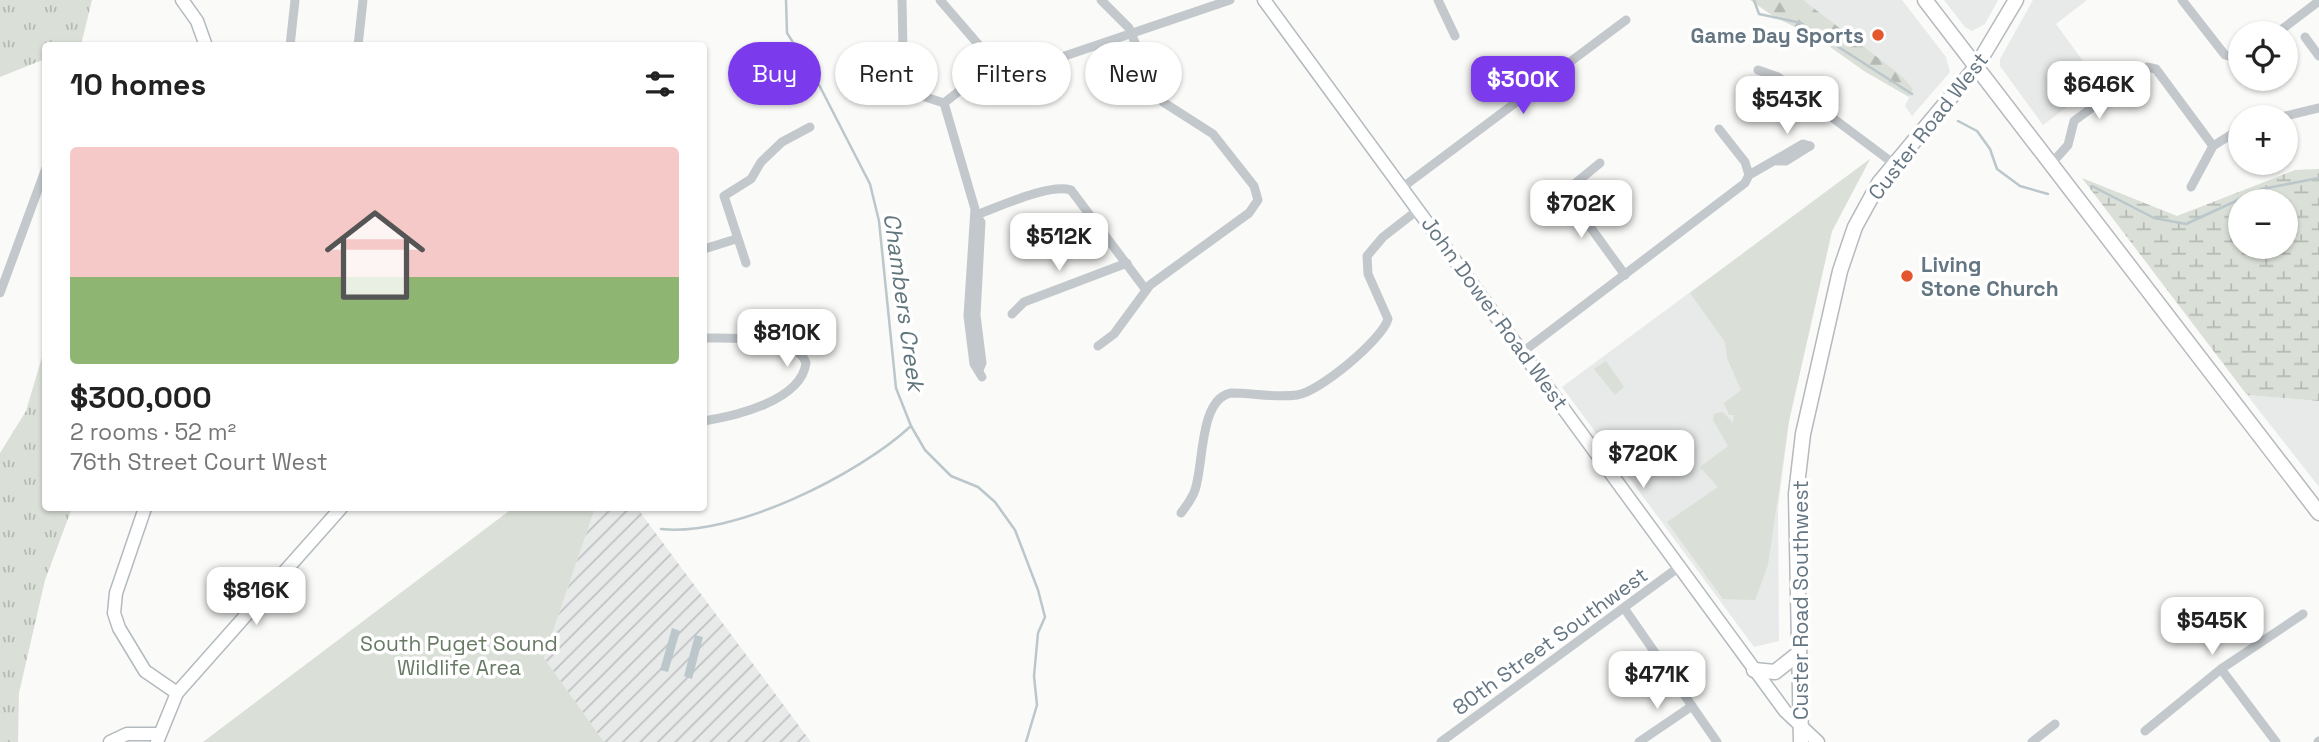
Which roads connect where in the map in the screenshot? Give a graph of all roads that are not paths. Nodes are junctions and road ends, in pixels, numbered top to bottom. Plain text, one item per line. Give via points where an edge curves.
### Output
1 (182, 0) edge
2 (295, 0) edge
3 (363, 0) edge
4 (902, 0) edge
5 (940, 0) edge
6 (1101, 0) edge
7 (1230, 0) edge
8 (1264, 0) edge
9 (1438, 0) edge
10 (1925, 0) edge
11 (2016, 0) edge
12 (2182, 0) edge
13 (2319, 2) edge
14 (1626, 20) dead end
15 (2293, 21) edge
16 (1131, 33) junction
17 (1455, 36) dead end
18 (2305, 37) dead end
19 (205, 42) edge
20 (290, 42) edge
21 (358, 42) edge
22 (976, 42) edge
23 (1071, 53) edge
24 (2228, 55) edge
25 (2319, 56) edge
26 (1976, 67) junction
27 (1758, 70) dead end
28 (952, 96) edge
29 (944, 103) junction
30 (2319, 108) edge
31 (2298, 113) edge
32 (810, 127) dead end
33 (1719, 129) dead end
34 (2228, 137) edge
35 (2213, 146) junction
36 (1778, 161) dead end
37 (1600, 163) dead end
38 (1893, 163) junction
39 (2052, 163) junction
40 (1749, 175) junction
41 (42, 179) edge
42 (1403, 187) junction
43 (2191, 187) dead end
44 (1419, 209) junction
45 (976, 215) junction
46 (736, 239) junction
47 (707, 247) edge
48 (746, 263) dead end
49 (1127, 263) junction
50 (1625, 275) junction
51 (1146, 290) junction
52 (0, 293) edge
53 (1012, 314) dead end
54 (707, 338) edge
55 (1098, 346) dead end
56 (1524, 351) junction
57 (980, 374) dead end
58 (707, 420) edge
59 (1800, 459) joint
60 (144, 511) edge
61 (338, 511) edge
62 (1181, 513) dead end
63 (2319, 513) edge
64 (1679, 567) junction
65 (1624, 608) junction
66 (2303, 614) dead end
67 (1799, 653) junction
68 (2221, 669) junction
69 (1754, 670) junction
70 (177, 693) junction
71 (1692, 706) junction
72 (2055, 724) dead end
73 (1801, 726) junction
74 (2145, 732) dead end
75 (158, 738) edge
76 (110, 742) edge
77 (1441, 742) edge
78 (1639, 742) edge
79 (1717, 742) edge
80 (1801, 742) edge
81 (1818, 742) edge
82 (2032, 742) edge
83 (2276, 742) edge

1 - 19 street
2 - 20 street
3 - 21 street
4 - 29 street via 903,50 912,78 922,96
5 - 22 street
6 - 16 street
7 - 16 street
8 - 42 street, John Dower Road West
9 - 17 street
10 - 26 main road
11 - 26 main road, Custer Road West
12 - 24 street
13 - 15 street
14 - 42 street
16 - 23 street
16 - 51 street via 1163,102 1213,134 1254,186 1257,203
18 - 25 street
26 - 38 main road, Custer Road West
26 - 39 main road
27 - 38 street via 1779,77
28 - 29 street
29 - 45 street
30 - 31 street
32 - 46 street via 782,142 751,179 726,193 723,200
33 - 40 street via 1745,162
34 - 35 street
35 - 39 street via 2156,69 2146,68 2074,121 2068,145
35 - 43 street
36 - 40 street
37 - 50 street via 1578,180 1570,194 1573,205
38 - 59 main road, Custer Road West via 1868,202 1844,259
39 - 63 main road
40 - 50 street via 1745,183
41 - 52 street
42 - 44 street, John Dower Road West
44 - 56 street, John Dower Road West
44 - 62 street via 1367,256 1368,274 1388,319 1381,333 1302,394 1220,396 1208,420 1195,490
45 - 49 street via 1045,191 1069,189
45 - 57 street via 981,222 976,315
46 - 47 street
46 - 48 street
49 - 51 street
49 - 53 street via 1024,302
50 - 56 street
51 - 55 street via 1114,334
54 - 58 street via 782,343 796,348 806,363 787,392 766,404
56 - 64 street, John Dower Road West
59 - 67 main road, Custer Road Southwest via 1796,514
60 - 70 street via 116,593 114,613 145,671
61 - 70 street
64 - 65 street, 80th Street Southwest
64 - 69 street, John Dower Road West
65 - 71 street
65 - 77 street, 80th Street Southwest
66 - 68 street
67 - 69 main road via 1775,672
67 - 73 main road, Custer Road Southwest
68 - 74 street
68 - 83 street
69 - 73 street, John Dower Road West
70 - 75 street
71 - 78 street
71 - 79 street
72 - 82 street
73 - 80 main road, Custer Road Southwest
73 - 81 street, John Dower Road West
75 - 76 street via 127,734

